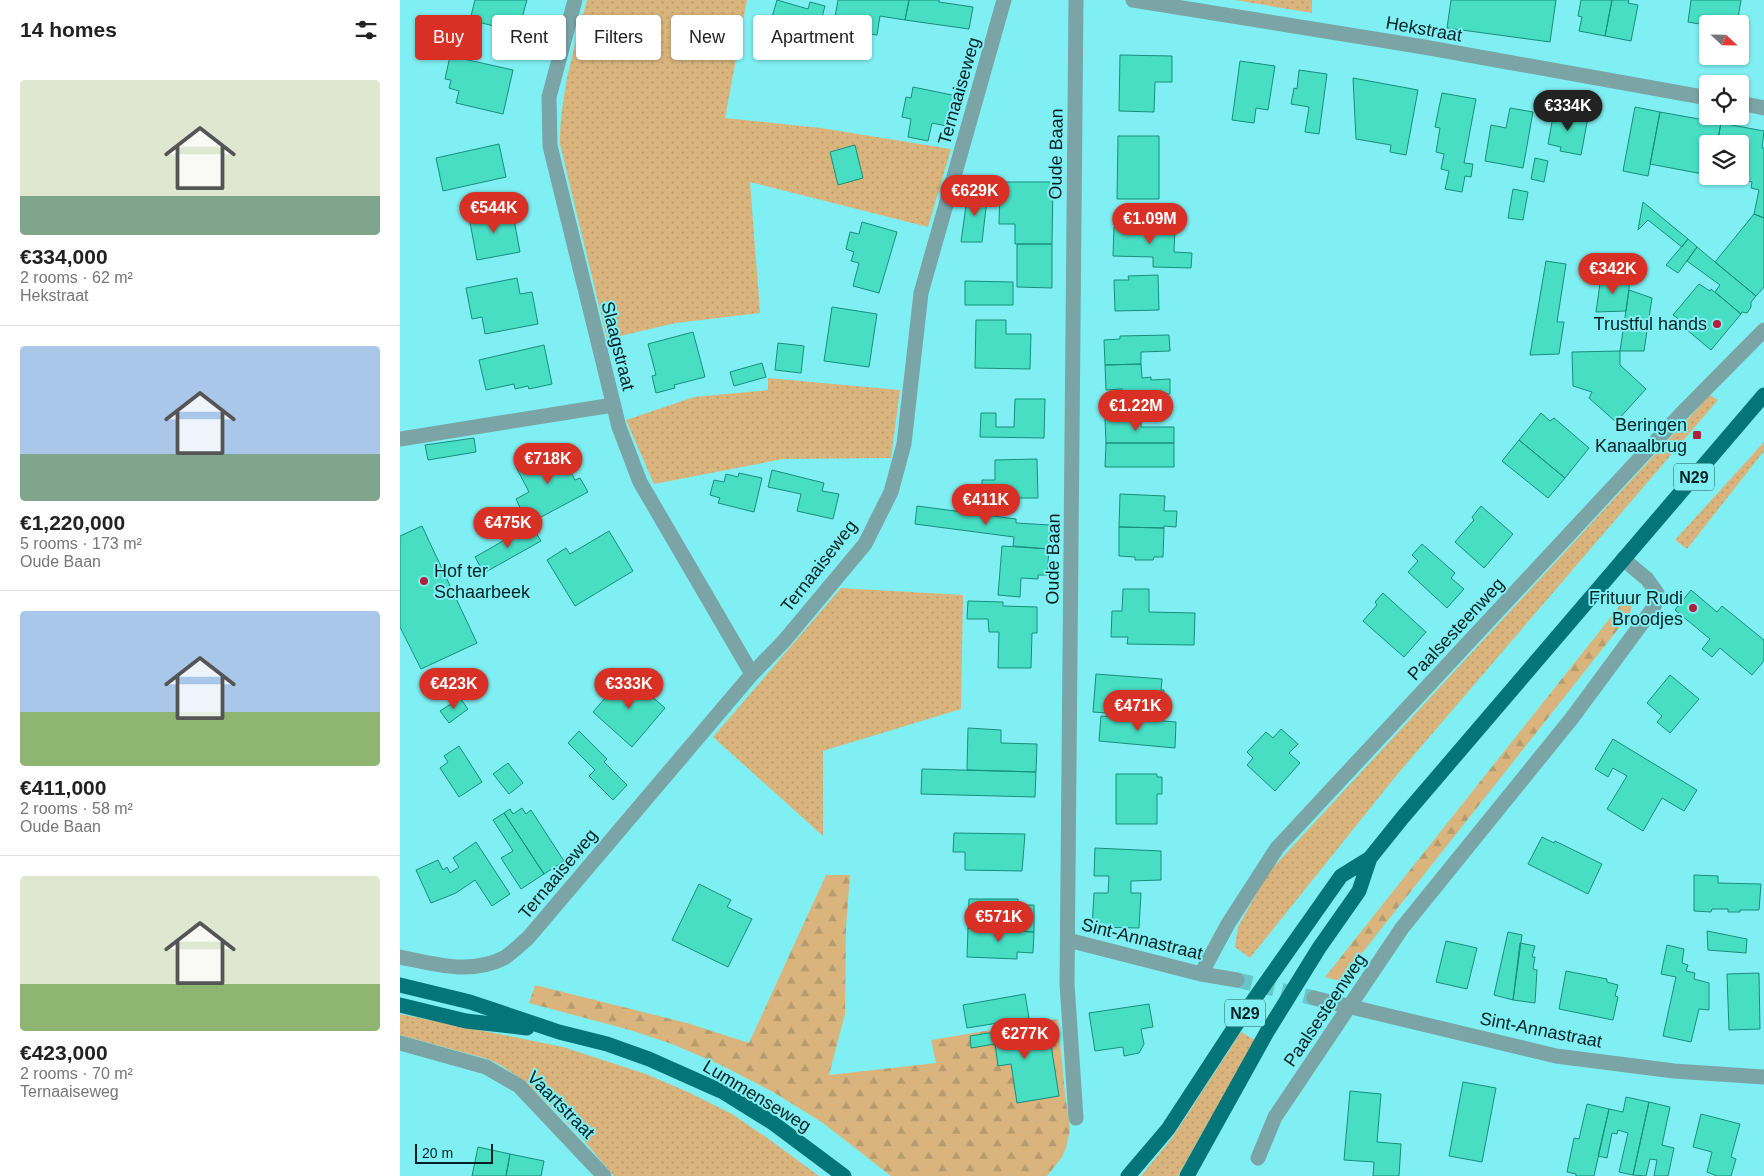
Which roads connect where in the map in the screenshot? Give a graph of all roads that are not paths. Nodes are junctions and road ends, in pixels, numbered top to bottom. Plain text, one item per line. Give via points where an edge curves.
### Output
1 (575, 0) edge
2 (1004, 0) edge
3 (1076, 0) edge
4 (1133, 0) edge
5 (1699, 96) edge
6 (1749, 105) edge
7 (1764, 108) edge
8 (1764, 330) edge
9 (1764, 395) edge
10 (613, 405) junction
11 (400, 439) edge
12 (1623, 559) junction
13 (752, 674) junction
14 (1370, 858) junction
15 (1068, 940) junction
16 (400, 957) edge
17 (1201, 974) junction
18 (1237, 980) tunnel mouth
19 (400, 985) edge
20 (1314, 998) tunnel mouth
21 (400, 1005) edge
22 (1350, 1006) junction
23 (558, 1032) junction
24 (400, 1043) edge
25 (1764, 1077) edge
26 (1076, 1118) dead end
27 (1258, 1158) dead end
28 (1189, 1175) edge
29 (604, 1176) edge
30 (844, 1176) edge
31 (1128, 1176) edge

1 - 10 street, Slaagstraat via 549,97 550,146
2 - 13 street, Ternaaiseweg via 921,293 904,444 891,492 865,544 784,641
3 - 15 street, Oude Baan
4 - 5 street, Hekstraat
6 - 7 street
8 - 17 street, Paalsesteenweg via 1675,420 1277,848 1228,924
9 - 12 main road, Paalsesteenweg / N29
10 - 11 street
10 - 13 street, Slaagstraat via 618,427 640,482
12 - 14 main road, Paalsesteenweg / N29
12 - 22 street, Paalsesteenweg via 1657,592 1654,607 1572,718 1402,928
13 - 16 street, Ternaaiseweg via 528,938 504,958 474,967 446,967
14 - 28 main road, Paalsesteenweg / N29 via 1359,892 1318,948
14 - 31 main road, Paalsesteenweg / N29 via 1341,876 1236,1025 1168,1129
15 - 17 street, Sint-Annastraat
15 - 26 street, Oude Baan via 1067,984
17 - 18 street, Sint-Annastraat
19 - 23 main road, Lummenseweg via 470,1002
20 - 22 street, Sint-Annastraat
21 - 23 main road, Lummenseweg via 466,1021
22 - 25 street, Sint-Annastraat via 1556,1056 1674,1072
22 - 27 street, Paalsesteenweg via 1275,1117
23 - 30 main road, Lummenseweg via 649,1058 704,1082 773,1123
24 - 29 street, Vaartstraat via 486,1067 519,1086

